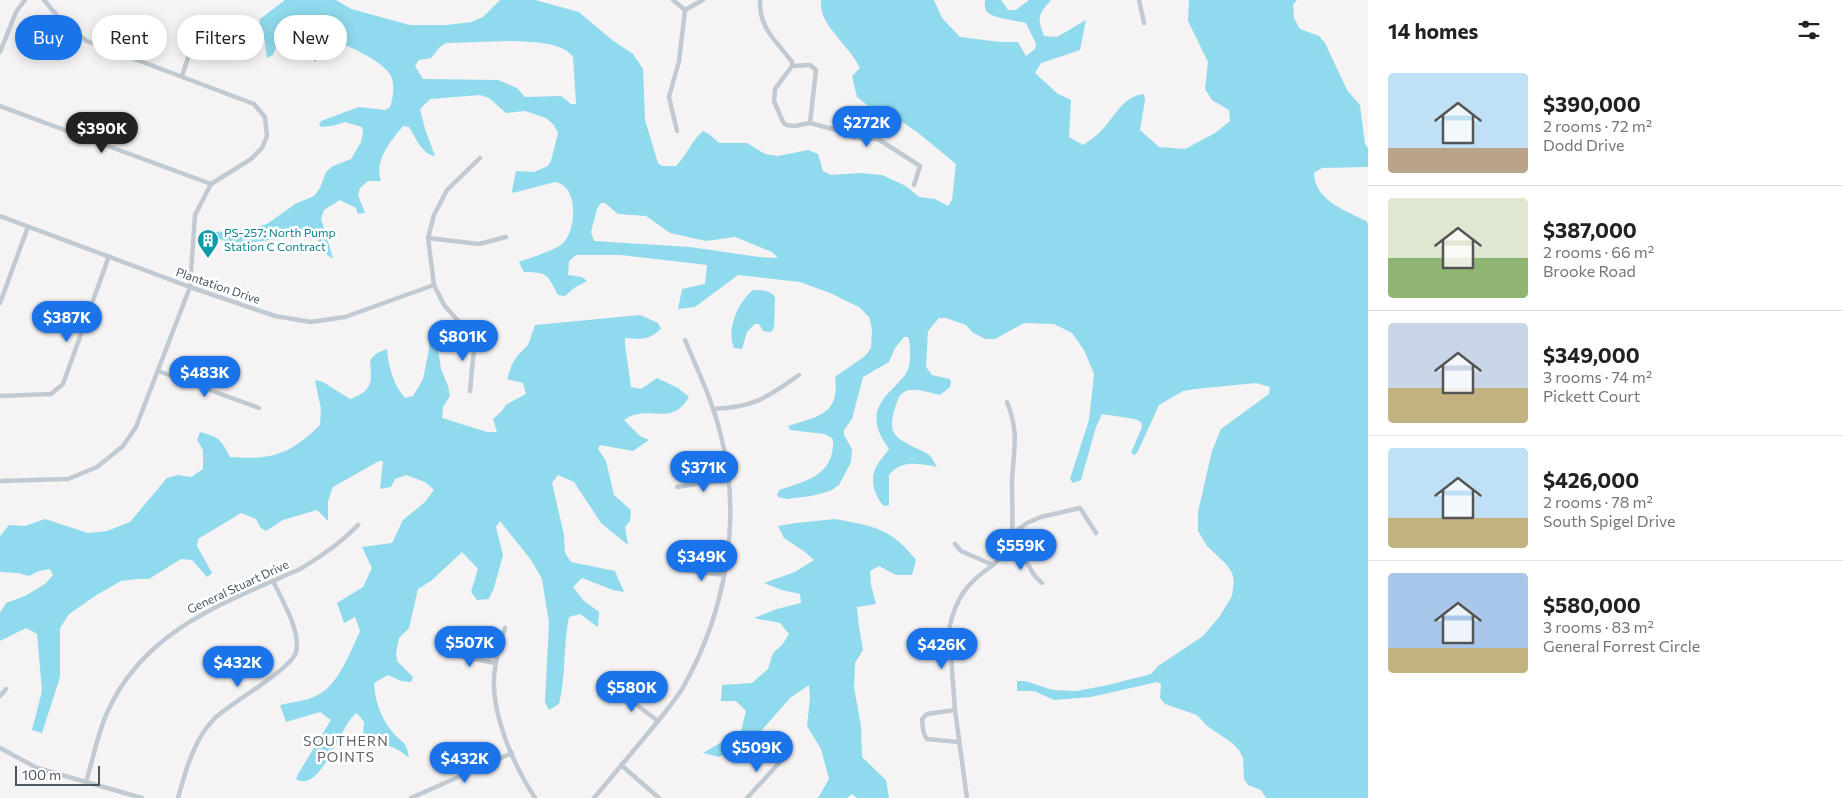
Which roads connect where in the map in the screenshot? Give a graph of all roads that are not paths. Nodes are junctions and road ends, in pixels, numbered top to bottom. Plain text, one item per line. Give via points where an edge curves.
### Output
1 (25, 0) edge
2 (44, 0) edge
3 (673, 0) edge
4 (703, 0) edge
5 (760, 0) edge
6 (1138, 0) edge
7 (685, 10) junction
8 (1144, 23) dead end
9 (0, 52) edge
10 (187, 60) edge
11 (792, 66) junction
12 (182, 76) junction
13 (0, 106) edge
14 (810, 123) junction
15 (677, 130) dead end
16 (480, 158) dead end
17 (211, 184) junction
18 (914, 185) dead end
19 (0, 216) edge
20 (28, 227) junction
21 (506, 237) dead end
22 (428, 238) junction
23 (109, 256) junction
24 (434, 285) junction
25 (190, 287) junction
26 (0, 303) edge
27 (685, 340) dead end
28 (158, 371) junction
29 (799, 375) dead end
30 (470, 391) dead end
31 (0, 396) edge
32 (1007, 402) dead end
33 (259, 408) dead end
34 (714, 408) junction
35 (728, 479) junction
36 (0, 481) edge
37 (677, 487) dead end
38 (358, 524) dead end
39 (1096, 533) dead end
40 (1012, 534) junction
41 (956, 544) dead end
42 (1009, 546) junction
43 (993, 564) junction
44 (683, 570) dead end
45 (724, 575) junction
46 (274, 581) junction
47 (1042, 583) dead end
48 (505, 628) dead end
49 (448, 654) dead end
50 (495, 663) junction
51 (6, 690) dead end
52 (617, 690) dead end
53 (0, 696) edge
54 (954, 710) junction
55 (658, 721) junction
56 (958, 742) junction
57 (0, 748) edge
58 (512, 753) junction
59 (781, 761) dead end
60 (621, 765) junction
61 (86, 782) junction
62 (423, 795) edge
63 (142, 798) edge
64 (178, 798) edge
65 (410, 798) edge
66 (535, 798) edge
67 (594, 798) edge
68 (659, 798) edge
69 (747, 798) edge
70 (966, 798) edge

1 - 9 street via 16,12
2 - 12 street via 64,24 87,41
3 - 7 street
4 - 7 street
5 - 11 street via 763,23
6 - 8 street
7 - 15 street via 679,61 669,97
10 - 12 street
11 - 14 street via 810,65 816,70
11 - 14 street via 775,89 774,101 786,125
12 - 17 street via 254,104 265,117 267,136 262,148 251,159
13 - 17 street
14 - 18 street via 854,138 883,141 920,166
16 - 22 street via 447,190 434,215
17 - 25 street via 195,215
19 - 20 street, Plantation Drive
20 - 23 street, Plantation Drive
20 - 26 street
21 - 22 street via 479,244
22 - 24 street
23 - 25 street, Plantation Drive
23 - 31 street via 63,384 52,394
24 - 25 street, Plantation Drive via 345,317 311,322 275,316
24 - 30 street via 444,305 468,332 474,348
25 - 28 street
27 - 34 street
28 - 33 street
28 - 36 street via 136,427 123,446 97,467 68,479
29 - 34 street via 755,403
32 - 40 street via 1016,436
34 - 35 street
35 - 37 street
35 - 45 street via 730,529
38 - 46 street, General Stuart Drive via 328,552
39 - 40 street via 1080,508 1041,517
40 - 42 street
41 - 43 street via 961,551
42 - 43 street
42 - 47 street via 1023,556
43 - 54 street via 965,588 951,619 949,636
44 - 45 street
45 - 55 street via 700,650 681,689
46 - 61 street, General Stuart Drive via 186,622 143,660 124,683 108,711
46 - 64 street via 295,634 294,656 279,672 242,697 207,727 193,750
48 - 50 street
49 - 50 street
50 - 58 street via 495,705
51 - 53 street
52 - 55 street
54 - 56 street
54 - 56 street via 927,714 922,719 922,726 927,739
55 - 60 street
56 - 70 street
57 - 61 street via 36,768
58 - 62 street
58 - 66 street
59 - 69 street
60 - 67 street
60 - 68 street
61 - 63 street
62 - 65 street

